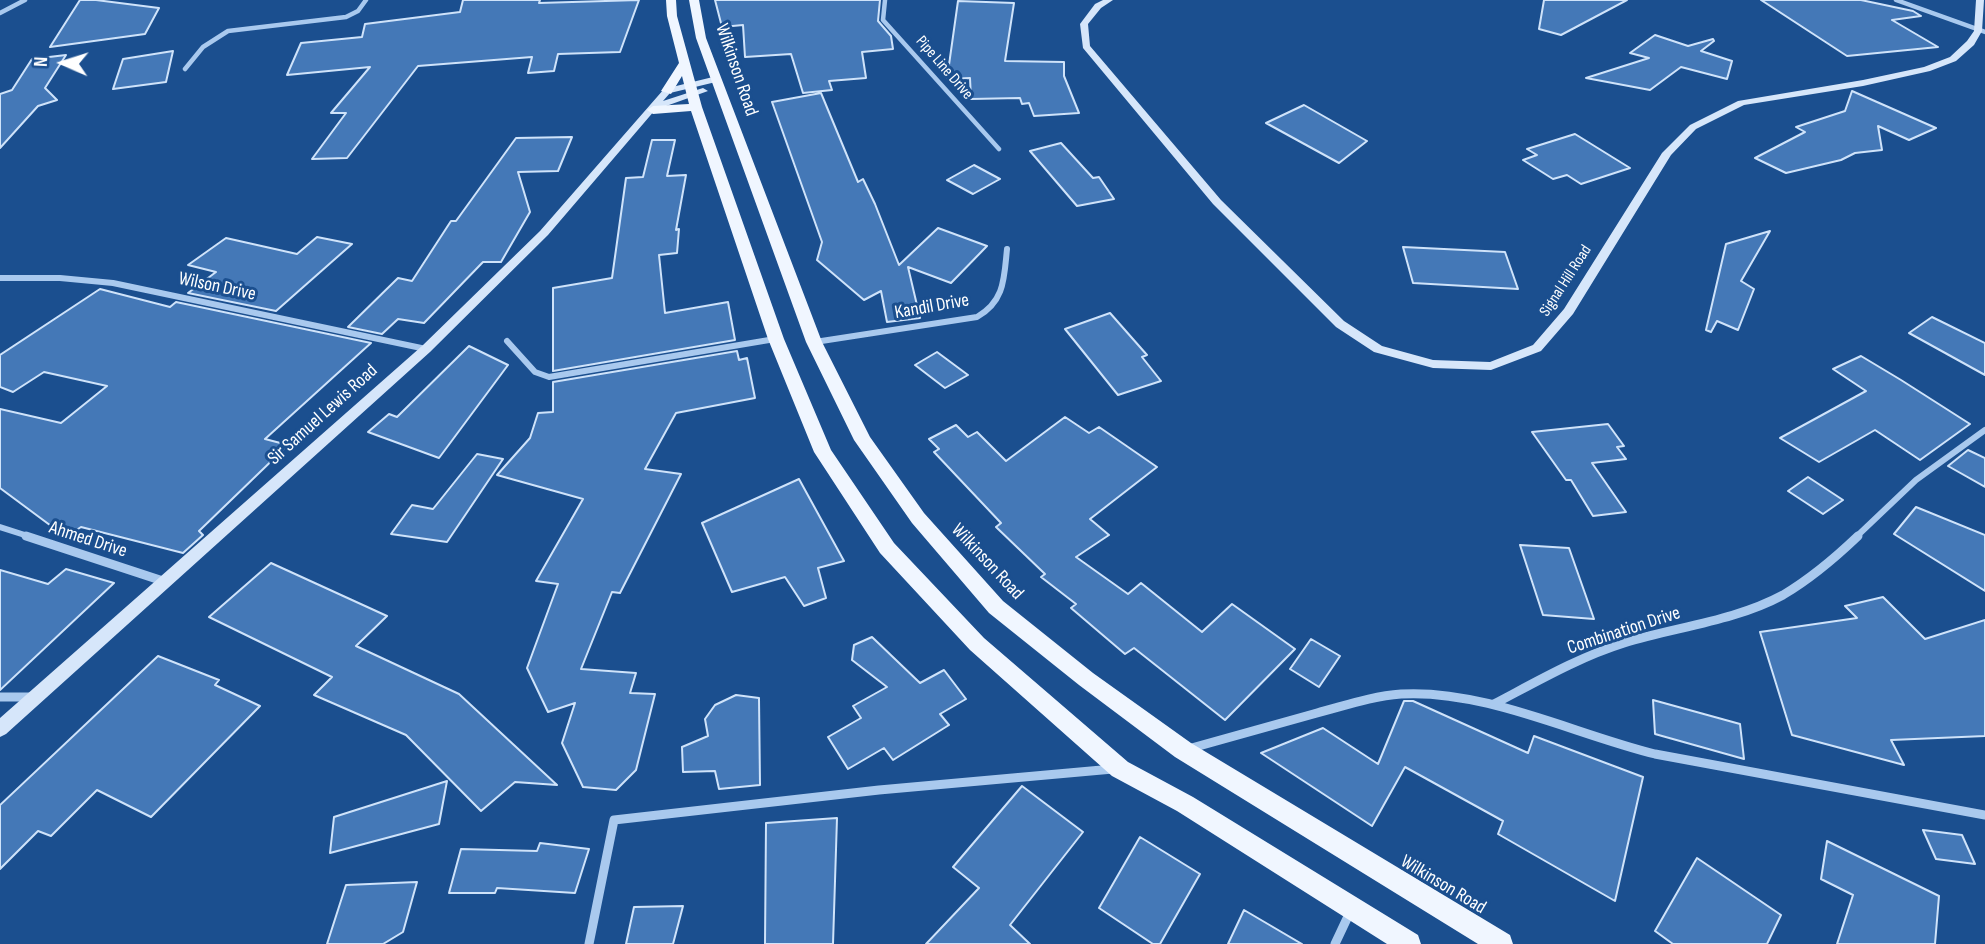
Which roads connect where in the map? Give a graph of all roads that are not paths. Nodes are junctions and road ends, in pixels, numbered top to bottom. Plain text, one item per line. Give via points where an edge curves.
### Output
1 (25, 0) edge
2 (366, 0) edge
3 (671, 0) edge
4 (694, 0) edge
5 (885, 0) edge
6 (1109, 0) edge
7 (1896, 0) edge
8 (1980, 0) edge
9 (0, 13) edge
10 (1982, 32) edge
11 (684, 64) junction
12 (185, 69) dead end
13 (718, 84) junction
14 (667, 91) junction
15 (693, 95) junction
16 (653, 110) junction
17 (999, 149) dead end
18 (1007, 249) dead end
19 (0, 278) edge
20 (776, 339) junction
21 (507, 341) dead end
22 (814, 342) junction
23 (426, 349) junction
24 (1985, 430) edge
25 (0, 527) edge
26 (166, 582) junction
27 (0, 697) edge
28 (38, 697) junction
29 (1494, 704) junction
30 (0, 729) edge
31 (1183, 750) junction
32 (1121, 769) junction
33 (1985, 815) edge
34 (1352, 907) junction
35 (589, 944) edge
36 (1335, 944) edge
37 (1409, 944) edge
38 (1501, 944) edge

1 - 9 street
2 - 12 street via 346,17 228,31 203,47
3 - 11 main road
4 - 13 main road, Wilkinson Road via 701,38
5 - 17 street, Pipe Line Drive via 883,20
6 - 10 main road, Signal Hill Road via 1084,24 1086,46 1217,202 1340,324 1378,349 1433,364 1491,366 1537,348 1569,311 1667,153 1693,127 1741,103 1927,69 1952,59
7 - 10 street
8 - 10 main road
11 - 14 main road
11 - 15 main road
13 - 15 main road
13 - 22 main road, Wilkinson Road
14 - 15 main road
14 - 16 main road, Sir Samuel Lewis Road
15 - 16 main road
15 - 20 main road
16 - 23 main road, Sir Samuel Lewis Road via 544,233
18 - 22 street, Kandil Drive via 1000,298 993,310 977,317
19 - 23 street, Wilson Drive via 113,283
20 - 21 street via 549,377 535,372
20 - 32 main road via 823,452 887,548 977,644
22 - 31 main road, Wilkinson Road via 863,440 918,518 996,607
23 - 26 main road, Sir Samuel Lewis Road
24 - 29 street, Combination Drive via 1916,480 1837,556 1782,595 1731,615 1623,643 1564,667
25 - 26 street, Ahmed Drive
26 - 28 main road, Sir Samuel Lewis Road
27 - 28 street
28 - 30 main road, Sir Samuel Lewis Road
29 - 31 street via 1400,694
29 - 33 street via 1601,741 1655,754
31 - 38 main road, Wilkinson Road
32 - 34 main road
32 - 35 street via 614,820
34 - 36 street
34 - 37 main road

